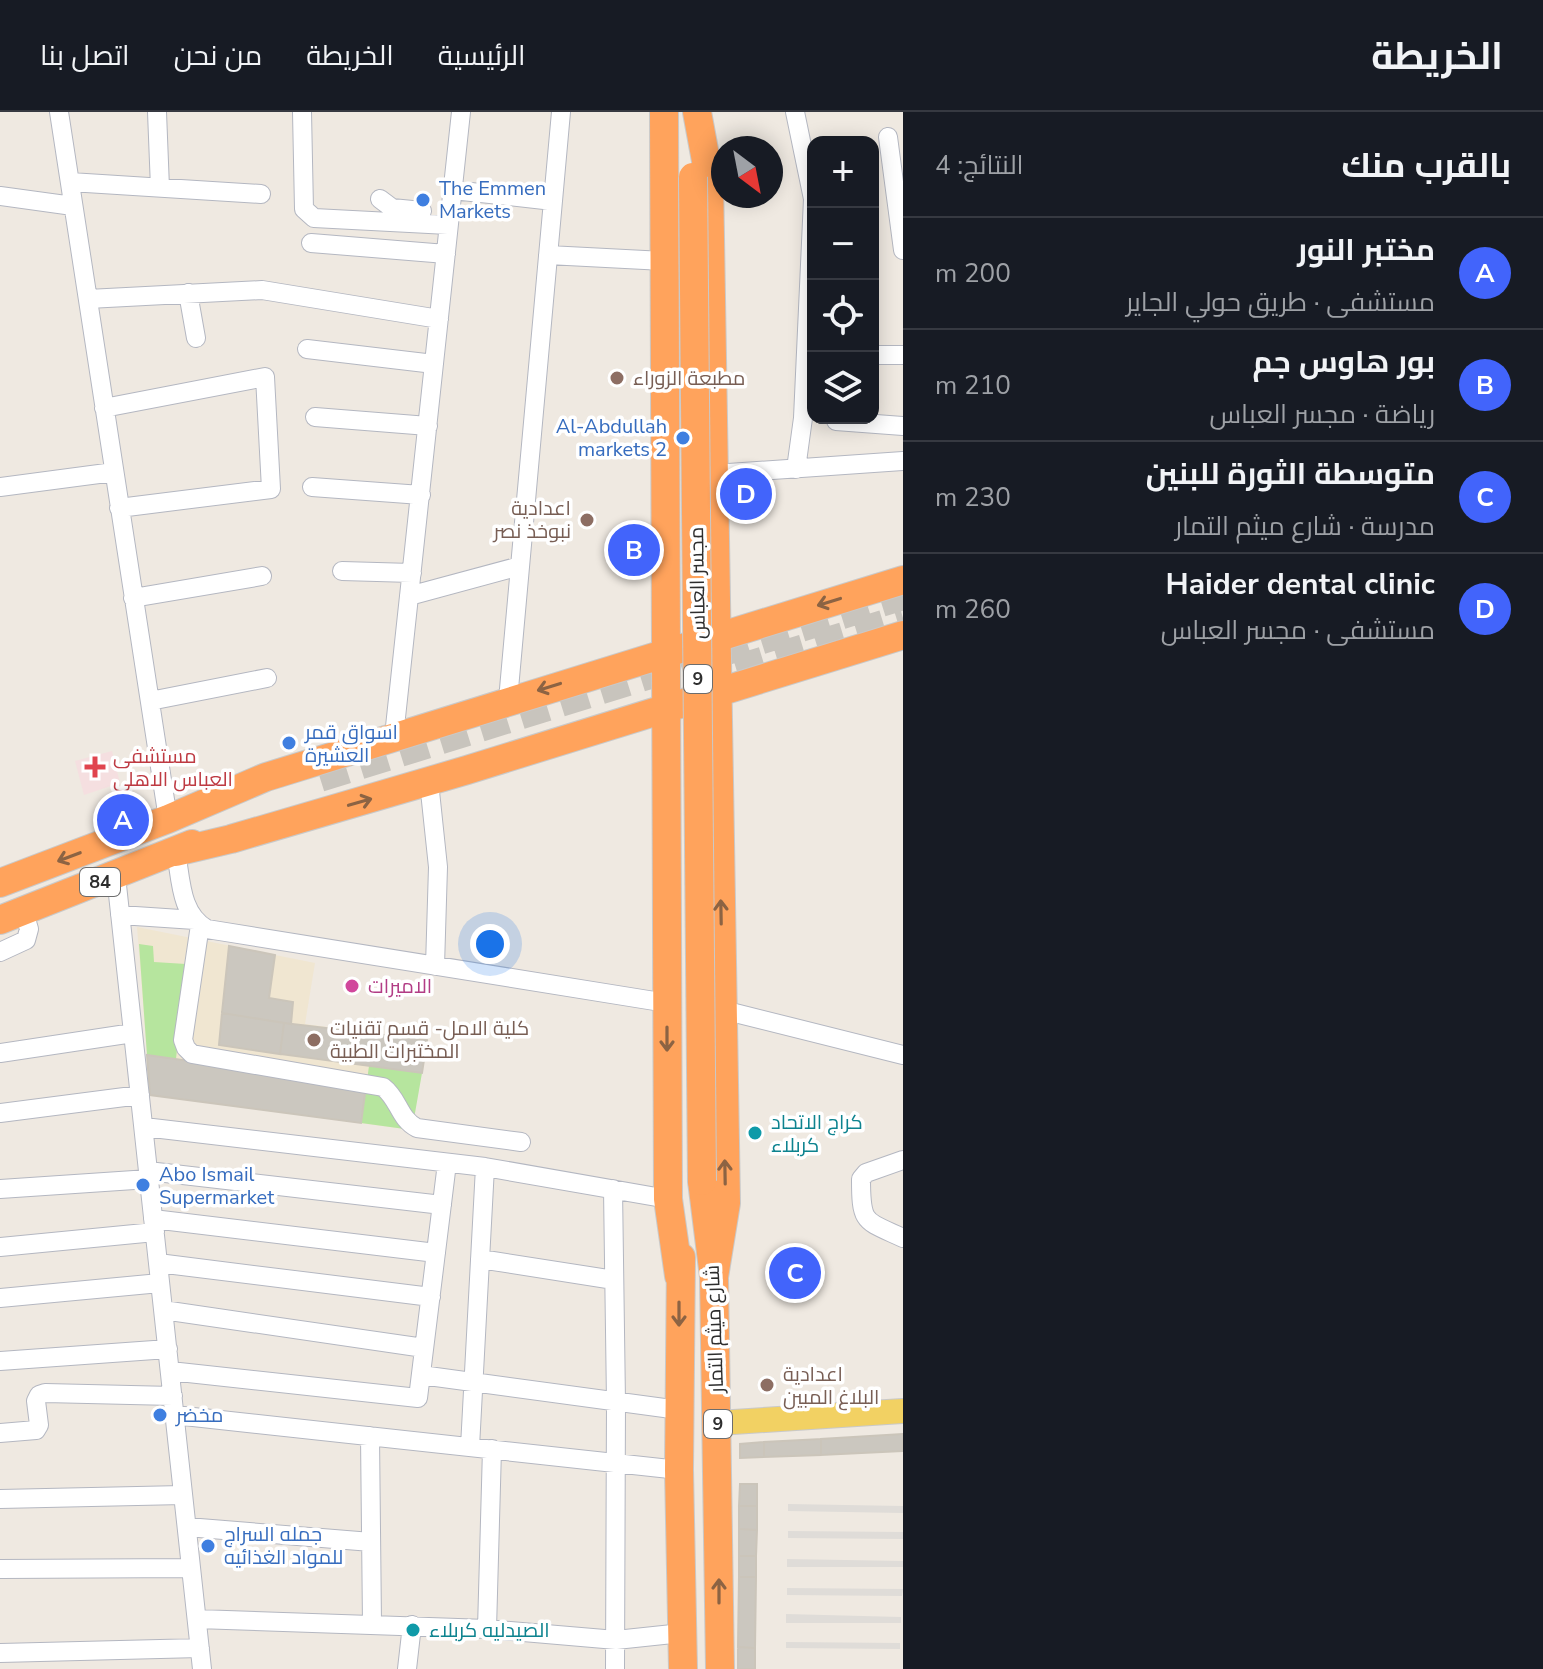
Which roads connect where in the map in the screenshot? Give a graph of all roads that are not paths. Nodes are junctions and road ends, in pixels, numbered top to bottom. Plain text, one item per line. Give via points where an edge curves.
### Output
1 (59, 112) edge
2 (157, 112) edge
3 (302, 112) edge
4 (461, 112) edge
5 (561, 112) edge
6 (665, 112) edge
7 (696, 112) edge
8 (795, 112) edge
9 (888, 137) dead end
10 (898, 169) edge
11 (686, 177) junction
12 (70, 182) junction
13 (160, 188) junction
14 (453, 190) junction
15 (261, 194) dead end
16 (0, 196) edge
17 (380, 199) dead end
18 (553, 201) junction
19 (73, 206) junction
20 (448, 219) junction
21 (311, 243) dead end
22 (903, 250) edge
23 (446, 254) junction
24 (548, 255) junction
25 (664, 261) junction
26 (188, 293) junction
27 (88, 299) junction
28 (439, 319) junction
29 (196, 338) dead end
30 (307, 349) dead end
31 (879, 355) edge
32 (903, 355) edge
33 (434, 364) junction
34 (104, 408) junction
35 (315, 417) dead end
36 (876, 424) edge
37 (428, 426) junction
38 (903, 426) edge
39 (903, 461) edge
40 (796, 469) junction
41 (114, 472) junction
42 (714, 474) junction
43 (0, 487) edge
44 (312, 487) dead end
45 (421, 495) junction
46 (119, 508) junction
47 (520, 566) junction
48 (342, 571) dead end
49 (412, 573) junction
50 (262, 576) dead end
51 (903, 580) edge
52 (409, 596) junction
53 (133, 598) junction
54 (716, 605) junction
55 (665, 612) junction
56 (756, 624) junction
57 (903, 635) edge
58 (717, 636) junction
59 (665, 652) junction
60 (624, 664) junction
61 (772, 676) junction
62 (267, 678) dead end
63 (718, 693) junction
64 (508, 700) junction
65 (150, 701) junction
66 (666, 709) junction
67 (621, 723) junction
68 (394, 736) junction
69 (718, 747) junction
70 (666, 759) junction
71 (429, 782) junction
72 (168, 819) junction
73 (176, 852) junction
74 (116, 876) junction
75 (0, 883) edge
76 (120, 915) junction
77 (12, 916) edge
78 (198, 922) junction
79 (0, 952) edge
80 (435, 966) junction
81 (667, 1003) junction
82 (723, 1010) junction
83 (133, 1033) junction
84 (0, 1053) edge
85 (903, 1055) edge
86 (140, 1095) junction
87 (0, 1113) edge
88 (144, 1127) junction
89 (521, 1142) dead end
90 (903, 1160) edge
91 (447, 1163) junction
92 (485, 1167) junction
93 (149, 1175) junction
94 (686, 1187) junction
95 (0, 1189) edge
96 (613, 1189) junction
97 (442, 1205) junction
98 (154, 1225) junction
99 (903, 1238) edge
100 (0, 1247) edge
101 (436, 1253) junction
102 (480, 1259) junction
103 (158, 1263) junction
104 (714, 1277) junction
105 (614, 1280) junction
106 (160, 1283) junction
107 (431, 1297) junction
108 (0, 1298) edge
109 (163, 1310) junction
110 (424, 1348) junction
111 (168, 1349) junction
112 (0, 1361) edge
113 (170, 1371) junction
114 (421, 1375) junction
115 (473, 1382) junction
116 (616, 1402) junction
117 (174, 1405) junction
118 (679, 1410) junction
119 (903, 1411) edge
120 (718, 1423) junction
121 (0, 1433) edge
122 (370, 1436) junction
123 (470, 1447) junction
124 (492, 1449) junction
125 (615, 1463) junction
126 (679, 1470) junction
127 (183, 1495) junction
128 (0, 1499) edge
129 (187, 1527) junction
130 (371, 1542) junction
131 (191, 1568) junction
132 (0, 1569) edge
133 (197, 1619) junction
134 (372, 1624) junction
135 (412, 1625) junction
136 (487, 1629) junction
137 (682, 1633) junction
138 (616, 1640) junction
139 (200, 1648) junction
140 (0, 1653) edge
141 (202, 1669) edge
142 (407, 1669) edge
143 (615, 1669) edge
144 (683, 1669) edge
145 (720, 1669) edge

1 - 12 street
2 - 13 street
3 - 20 street via 307,214
4 - 14 street
5 - 18 street
6 - 11 highway, 9
6 - 25 highway
7 - 11 highway, 9
7 - 42 highway via 709,177
8 - 40 street via 813,199
9 - 10 street
10 - 22 street
11 - 94 highway, مجسر العباس / 9
12 - 13 street
12 - 19 street
13 - 15 street
14 - 18 street
14 - 20 street
16 - 19 street
17 - 20 street via 400,210
18 - 24 street
19 - 27 street
20 - 23 street
21 - 23 street
23 - 28 street
24 - 25 street
24 - 47 street
25 - 55 highway
26 - 27 street
26 - 28 street via 262,290
26 - 29 street
27 - 34 street
28 - 33 street
30 - 33 street
31 - 32 street
33 - 37 street
34 - 41 street
34 - 46 street via 265,377 271,489
35 - 37 street
36 - 38 street
37 - 45 street
39 - 40 street
40 - 42 street
41 - 43 street
41 - 46 street
42 - 54 highway
44 - 45 street
45 - 49 street
46 - 53 street
47 - 52 street
47 - 64 street
48 - 49 street
49 - 52 street
50 - 53 street
51 -> 56 highway
52 - 68 street
53 - 65 street
54 - 56 highway via 729,621
54 - 58 highway
55 - 59 highway
55 - 60 highway via 655,640
56 - 58 highway
57 - 61 highway
58 - 59 highway
58 - 63 highway
59 - 60 highway
59 - 66 highway
60 -> 64 highway
61 - 63 highway
61 - 69 highway via 729,712
62 - 65 street
63 - 66 highway
63 - 69 highway
64 - 68 highway
65 - 72 street
66 - 67 highway
66 - 70 highway
67 - 70 highway via 652,733
67 - 71 highway
68 - 72 highway via 266,777
82 -> 69 highway
70 - 81 highway
73 -> 71 highway
71 - 80 street via 438,867
72 - 73 highway, 84 via 322,786
72 -> 75 highway, 84
73 - 74 highway, 84
73 - 78 street via 186,904
74 - 76 street
74 - 77 highway, 84
76 - 78 street
76 - 83 street
77 - 79 street via 29,929 28,936
78 - 80 street via 229,934
78 - 89 street via 183,1040 192,1054 383,1087 417,1128
80 - 81 street
81 -> 94 highway
82 - 85 street
104 -> 82 highway via 726,1203
83 - 84 street
83 - 86 street
86 - 87 street
86 - 88 street
88 - 91 street
88 - 93 street
90 - 99 street via 866,1173 861,1179 861,1209 868,1222
91 - 92 street
91 - 97 street
92 - 96 street
92 - 102 street
93 - 95 street
93 - 97 street
93 - 98 street
94 - 96 street
94 - 104 highway, شارع ميثم التمار / 9
94 -> 118 highway, شارع ميثم التمار / 9 via 679,1276
96 - 105 street
97 - 101 street
98 - 100 street
98 - 101 street
98 - 103 street
101 - 107 street
102 - 105 street
102 - 115 street
103 - 106 street
103 - 107 street
104 - 120 highway, شارع ميثم التمار / 9
105 - 116 street
106 - 108 street
106 - 109 street
107 - 110 street
109 - 110 street
109 - 111 street
110 - 114 street
111 - 112 street
111 - 113 street
113 - 114 street via 418,1398
113 - 117 street
114 - 115 street
115 - 116 street
115 - 123 street
116 - 118 street
116 - 125 street
117 - 121 street via 45,1393 36,1401 36,1430
117 - 122 street
117 - 127 street
118 - 126 highway, شارع ميثم التمار / 9
119 - 120 main road
145 -> 120 highway, شارع ميثم التمار / 9
122 - 123 street
122 - 130 street
123 - 124 street
124 - 125 street
124 - 136 street
125 - 126 street
125 - 138 street
126 - 137 highway, شارع ميثم التمار / 9
127 - 128 street
127 - 129 street
129 - 130 street
129 - 131 street
130 - 134 street
131 - 132 street
131 - 133 street
133 - 134 street
133 - 139 street
134 - 135 street
135 - 136 street
135 - 142 street
136 - 138 street
137 - 138 street
137 - 144 highway, شارع ميثم التمار / 9
138 - 143 street
139 - 140 street
139 - 141 street

